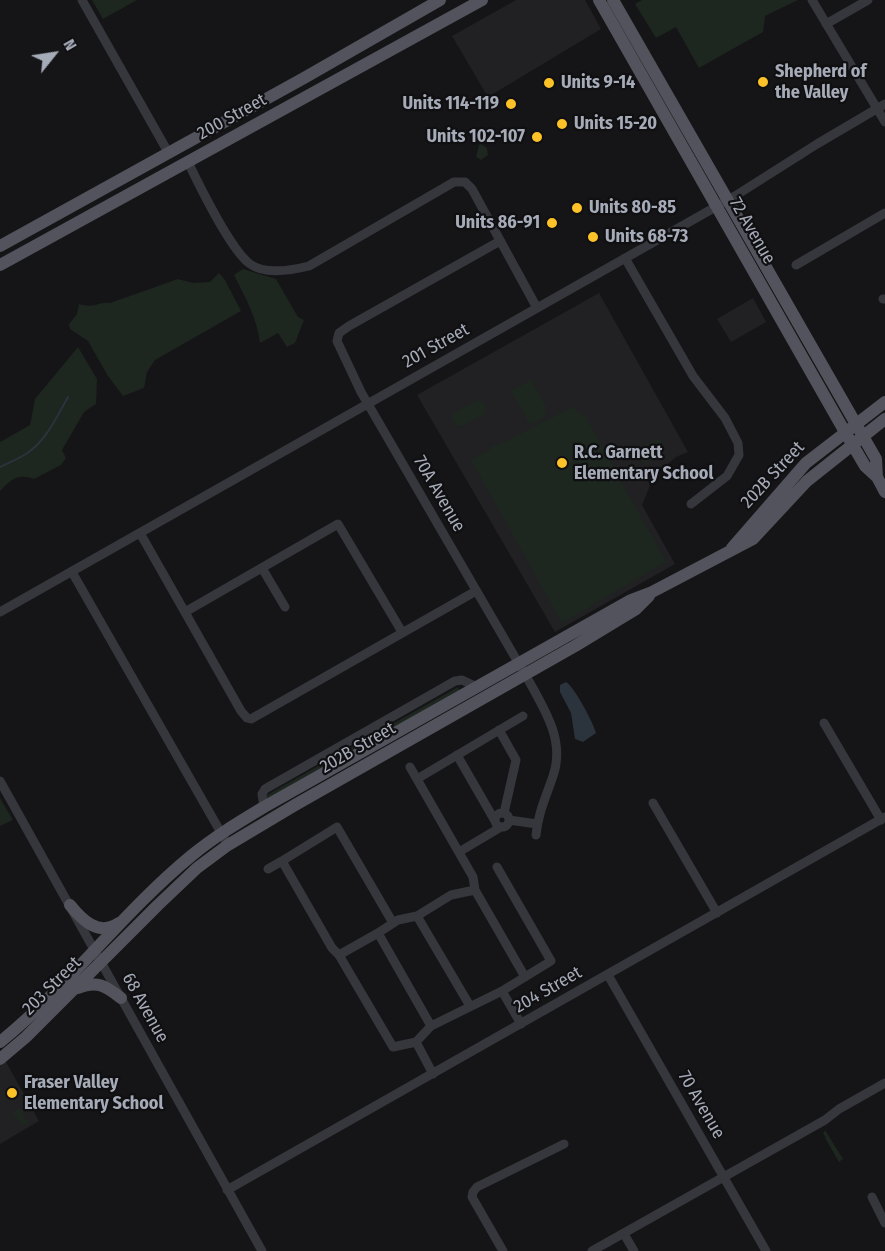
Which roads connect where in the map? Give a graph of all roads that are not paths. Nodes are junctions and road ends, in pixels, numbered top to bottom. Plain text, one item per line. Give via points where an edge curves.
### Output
1 (82, 0) edge
2 (440, 0) edge
3 (482, 0) edge
4 (599, 0) edge
5 (613, 0) edge
6 (812, 0) edge
7 (868, 0) edge
8 (826, 24) junction
9 (881, 107) edge
10 (885, 122) edge
11 (168, 152) junction
12 (188, 162) junction
13 (150, 182) junction
14 (722, 203) junction
15 (885, 213) edge
16 (500, 241) junction
17 (0, 246) edge
18 (625, 258) junction
19 (0, 265) edge
20 (796, 265) dead end
21 (537, 308) junction
22 (885, 402) edge
23 (369, 403) junction
24 (885, 418) edge
25 (856, 424) junction
26 (846, 432) junction
27 (863, 436) junction
28 (852, 444) junction
29 (877, 477) junction
30 (885, 492) edge
31 (691, 504) dead end
32 (140, 533) junction
33 (732, 549) junction
34 (262, 568) junction
35 (72, 572) junction
36 (476, 591) junction
37 (285, 607) dead end
38 (0, 612) edge
39 (185, 612) junction
40 (402, 632) junction
41 (522, 669) junction
42 (523, 716) dead end
43 (824, 723) dead end
44 (499, 730) junction
45 (457, 755) junction
46 (410, 767) dead end
47 (417, 779) junction
48 (0, 781) edge
49 (653, 803) dead end
50 (507, 817) junction
51 (883, 819) edge
52 (498, 824) junction
53 (537, 824) junction
54 (222, 833) junction
55 (536, 835) dead end
56 (228, 844) junction
57 (459, 852) junction
58 (282, 861) junction
59 (497, 867) dead end
60 (268, 869) dead end
61 (475, 890) junction
62 (70, 905) junction
63 (717, 913) junction
64 (417, 915) junction
65 (127, 918) junction
66 (393, 923) junction
67 (378, 933) junction
68 (95, 950) junction
69 (339, 955) junction
70 (101, 962) junction
71 (608, 975) junction
72 (525, 977) junction
73 (74, 990) junction
74 (502, 991) junction
75 (121, 998) junction
76 (470, 1006) junction
77 (521, 1024) junction
78 (431, 1026) junction
79 (0, 1042) edge
80 (416, 1042) junction
81 (0, 1059) edge
82 (433, 1074) junction
83 (885, 1083) edge
84 (564, 1144) dead end
85 (724, 1177) junction
86 (227, 1190) junction
87 (872, 1197) dead end
88 (885, 1223) edge
89 (624, 1234) junction
90 (262, 1251) edge
91 (503, 1251) edge
92 (592, 1251) edge
93 (634, 1251) edge
94 (766, 1251) edge

1 - 11 street
2 - 11 main road, 200 Street
3 - 12 main road, 200 Street
4 - 14 main road, 72 Avenue
5 - 14 main road, 72 Avenue
6 - 8 street
7 - 8 street
8 - 9 street
9 - 10 street
9 - 14 street, 201 Street
11 - 13 main road via 163,169
11 - 17 main road, 200 Street
12 - 13 main road, 200 Street
12 - 16 street via 236,249 252,265 291,271 309,266 454,182 465,182 472,189
13 - 19 main road, 200 Street
14 - 18 street, 201 Street
14 - 25 main road, 72 Avenue
14 - 26 main road, 72 Avenue
15 - 20 street
16 - 21 street
16 - 23 street, 70A Avenue via 339,333 341,352
18 - 21 street, 201 Street
18 - 31 street via 693,376 725,418 738,443 738,455 727,476
21 - 23 street, 201 Street
22 - 25 main road, 202B Street
23 - 32 street, 201 Street
23 - 36 street, 70A Avenue
24 - 27 main road, 202B Street
25 - 26 main road, 202B Street
25 - 27 main road, 72 Avenue
26 - 28 main road, 72 Avenue
26 - 33 main road, 202B Street via 795,474
27 - 28 main road, 202B Street
27 - 29 main road, 72 Avenue via 876,459
28 - 29 main road, 72 Avenue
28 - 33 main road, 202B Street via 807,481 753,539
29 - 30 main road, 72 Avenue
32 - 35 street, 201 Street
32 - 39 street
33 - 41 main road, 202B Street via 631,600
34 - 37 street
34 - 39 street
34 - 40 street via 338,524
35 - 38 street, 201 Street
35 - 54 street
36 - 40 street
36 - 41 street, 70A Avenue
39 - 40 street via 241,711 251,719
41 - 53 street via 547,713 556,742 556,764
41 - 54 main road, 202B Street via 477,687
41 - 56 main road, 202B Street
42 - 44 street
43 - 51 street
44 - 45 street
44 - 50 street via 516,760
45 - 47 street
45 - 52 street
46 - 47 street
47 - 57 street
48 - 62 street, 68 Avenue
49 - 63 street
50 - 52 street via 497,815
50 - 53 street
51 - 63 street, 204 Street
52 - 57 street
53 - 55 street
54 - 56 street
54 - 65 main road, 202B Street via 175,871
56 - 70 main road, 202B Street via 184,880
57 - 61 street via 473,877
58 - 60 street
58 - 66 street via 337,827
58 - 69 street
59 - 72 street via 551,961
61 - 64 street via 451,895
61 - 72 street
62 - 65 main road via 80,918 99,928 115,926
62 - 68 street, 68 Avenue
63 - 71 street, 204 Street
64 - 66 street
64 - 76 street
65 - 68 main road, 202B Street
66 - 67 street
67 - 69 street
67 - 78 street
68 - 70 street, 68 Avenue
68 - 79 main road, 203 Street
69 - 80 street via 393,1047
70 - 73 main road, 203 Street
70 - 75 street, 68 Avenue
71 - 77 street, 204 Street
71 - 85 street, 70 Avenue
72 - 74 street
73 - 75 main road via 98,983
73 - 81 main road, 203 Street
74 - 76 street
74 - 77 street
75 - 86 street, 68 Avenue
76 - 78 street
77 - 82 street, 204 Street
78 - 80 street
80 - 82 street
82 - 86 street, 204 Street
83 - 85 street
84 - 91 street via 473,1192 472,1197
85 - 89 street
85 - 94 street, 70 Avenue
86 - 90 street, 68 Avenue
87 - 88 street
89 - 92 street
89 - 93 street

